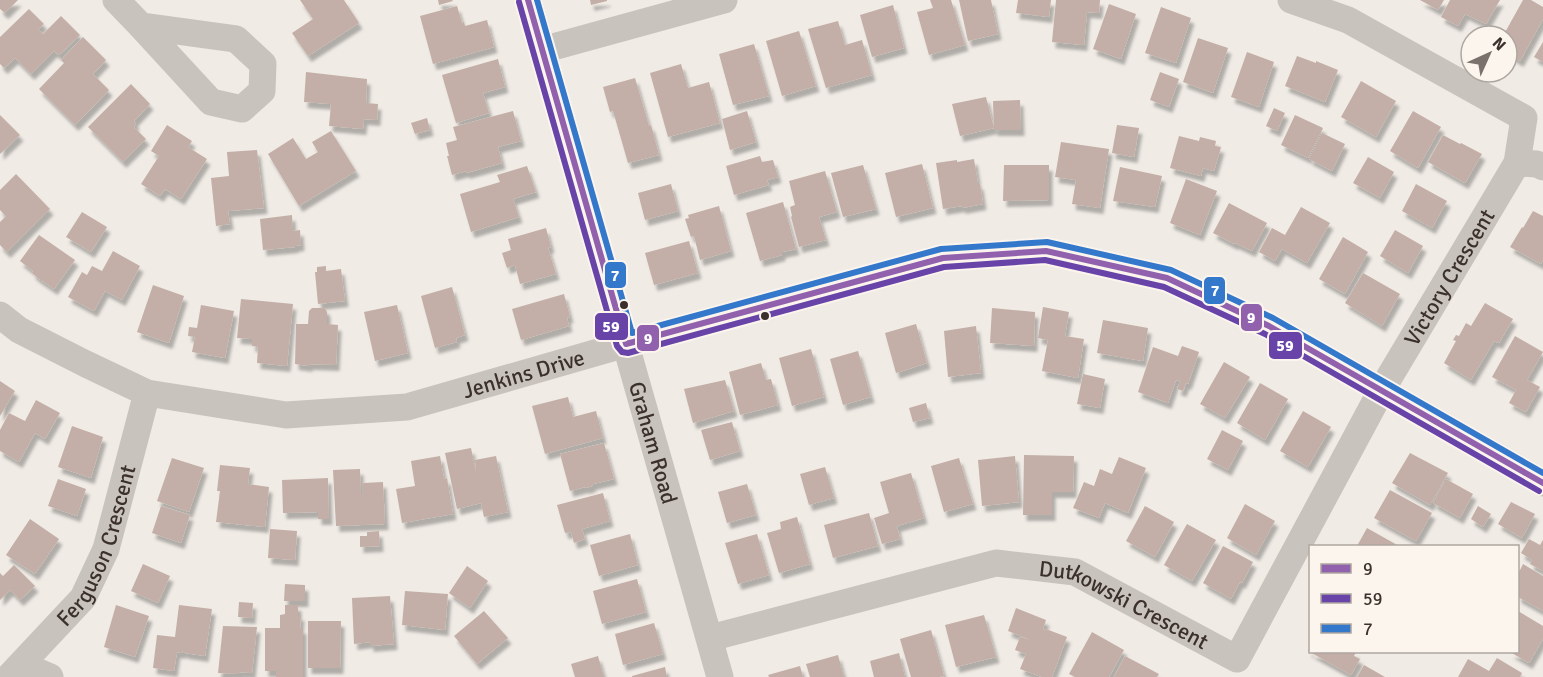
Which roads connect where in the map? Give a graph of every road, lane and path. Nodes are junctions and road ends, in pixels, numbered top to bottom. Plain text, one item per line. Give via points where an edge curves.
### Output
1 (116, 0) edge
2 (528, 0) edge
3 (724, 0) edge
4 (1291, 0) edge
5 (141, 26) dead end
6 (542, 50) junction
7 (1534, 119) edge
8 (1517, 163) junction
9 (1543, 167) edge
10 (0, 315) edge
11 (626, 344) junction
12 (1381, 391) junction
13 (147, 393) junction
14 (1543, 483) edge
15 (710, 638) junction
16 (16, 671) edge
17 (50, 677) edge
18 (720, 677) edge

1 - 5 street
2 - 6 street, Graham Road
3 - 6 street
4 - 7 street, Victory Crescent via 1348,20
6 - 11 street, Graham Road
7 - 8 street, Victory Crescent
8 - 9 street
8 - 12 street, Victory Crescent
10 - 13 street, Jenkins Drive via 19,330
11 - 12 street, Jenkins Drive via 944,258 1046,251 1167,278 1269,326
11 - 13 street, Jenkins Drive via 408,407 286,415
11 - 15 street, Graham Road
12 - 14 street, Jenkins Drive
12 - 15 street, Dutkowski Crescent via 1237,660 1075,572 996,563
13 - 16 street, Ferguson Crescent via 106,549 83,598
15 - 18 street, Graham Road
16 - 17 street

